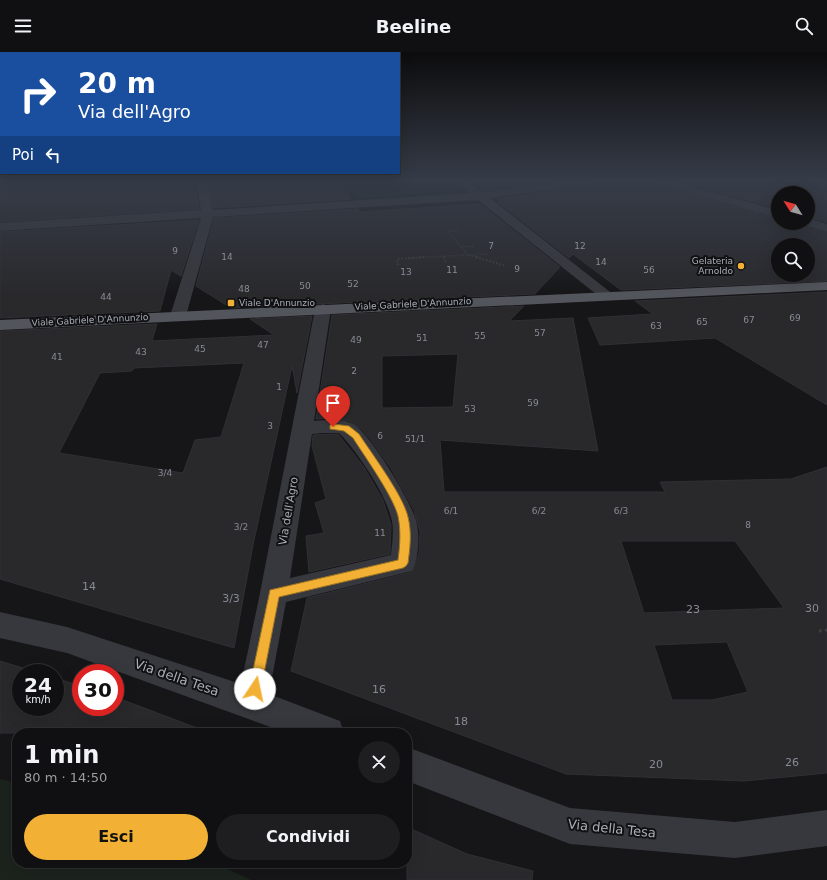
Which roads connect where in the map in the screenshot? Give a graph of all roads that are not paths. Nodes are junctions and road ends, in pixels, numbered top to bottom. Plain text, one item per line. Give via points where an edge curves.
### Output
1 (134, 219) edge
2 (207, 219) edge
3 (510, 219) edge
4 (815, 224) edge
5 (0, 227) edge
6 (827, 228) edge
7 (827, 286) edge
8 (606, 295) junction
9 (323, 309) junction
10 (178, 316) junction
11 (0, 325) edge
12 (302, 428) junction
13 (274, 593) junction
14 (0, 625) edge
15 (252, 703) junction
16 (315, 728) edge
17 (412, 766) edge
18 (827, 828) edge

1 - 5 street
2 - 10 street
3 - 8 street
4 - 6 street
7 - 8 main road, Viale Gabriele D'Annunzio
8 - 9 main road, Viale Gabriele D'Annunzio
9 - 10 main road, Viale Gabriele D'Annunzio
9 - 12 street, Via dell'Agro
10 - 11 main road, Viale Gabriele D'Annunzio
12 - 13 street, Via dell'Agro
12 - 13 street via 346,428 356,436 395,498 403,516 406,538 403,563
13 - 15 street, Via dell'Agro
14 - 15 street, Via della Tesa via 67,640
15 - 16 street, Via della Tesa
17 - 18 street, Via della Tesa via 570,826 735,840

